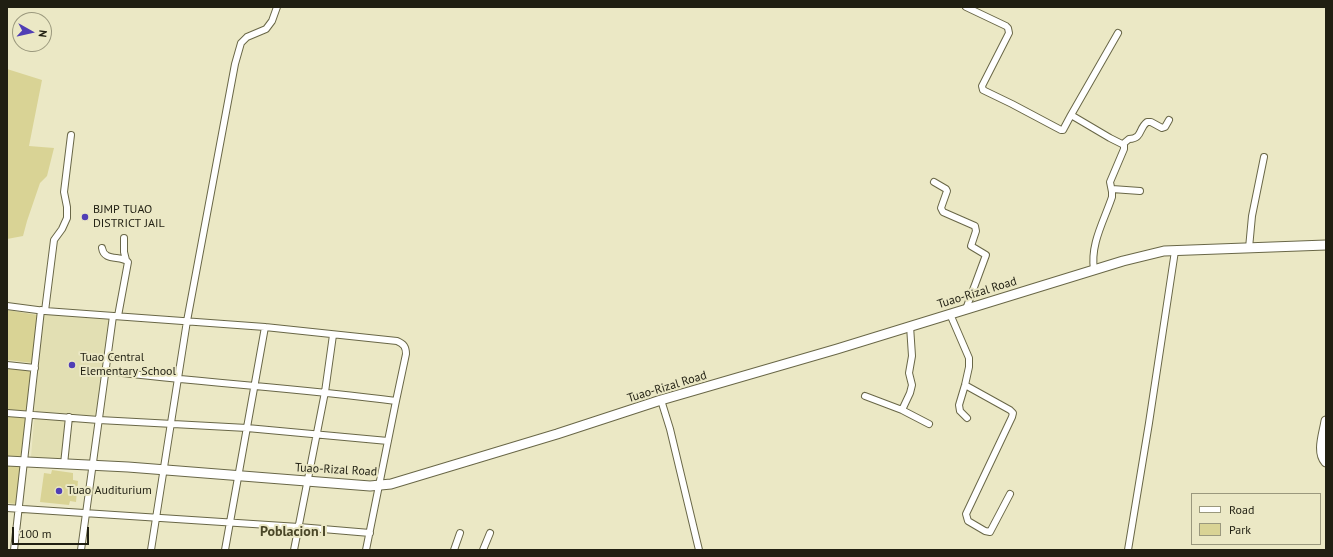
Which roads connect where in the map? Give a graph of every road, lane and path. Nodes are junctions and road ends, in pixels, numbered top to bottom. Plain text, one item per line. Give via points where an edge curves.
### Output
1 (277, 7) edge
2 (966, 7) edge
3 (1118, 33) dead end
4 (1071, 115) junction
5 (1169, 120) dead end
6 (71, 135) dead end
7 (1123, 144) junction
8 (1264, 156) dead end
9 (934, 182) dead end
10 (1112, 189) junction
11 (1140, 191) dead end
12 (124, 238) dead end
13 (1321, 245) edge
14 (102, 248) dead end
15 (1249, 248) junction
16 (1175, 251) junction
17 (126, 260) junction
18 (1094, 270) junction
19 (7, 306) edge
20 (966, 309) junction
21 (43, 311) junction
22 (950, 314) junction
23 (116, 316) junction
24 (187, 321) junction
25 (910, 326) junction
26 (265, 327) junction
27 (333, 335) junction
28 (7, 365) edge
29 (35, 368) junction
30 (106, 371) junction
31 (177, 380) junction
32 (255, 385) junction
33 (965, 385) junction
34 (325, 392) junction
35 (866, 396) dead end
36 (661, 400) junction
37 (396, 401) junction
38 (902, 410) junction
39 (7, 412) edge
40 (29, 414) junction
41 (69, 417) junction
42 (967, 418) dead end
43 (99, 420) junction
44 (1326, 421) edge
45 (170, 424) junction
46 (929, 424) dead end
47 (247, 428) junction
48 (316, 434) junction
49 (388, 441) junction
50 (7, 461) edge
51 (24, 461) junction
52 (1326, 462) edge
53 (64, 464) junction
54 (93, 465) junction
55 (162, 470) junction
56 (238, 476) junction
57 (308, 481) junction
58 (380, 486) junction
59 (1010, 494) dead end
60 (7, 508) edge
61 (19, 508) junction
62 (86, 514) junction
63 (156, 518) junction
64 (229, 523) junction
65 (299, 527) junction
66 (370, 533) junction
67 (460, 533) dead end
68 (490, 533) dead end
69 (14, 550) edge
70 (81, 550) edge
71 (151, 550) edge
72 (225, 550) edge
73 (294, 550) edge
74 (366, 550) edge
75 (454, 550) edge
76 (483, 550) edge
77 (699, 550) edge
78 (1128, 550) edge

1 - 24 street via 269,26 247,37 239,47
2 - 4 street via 1006,26 1009,30 982,89 1061,130
3 - 4 street
4 - 7 street
5 - 7 street via 1162,128 1147,122 1139,136
6 - 21 street via 64,192 67,218 54,240
7 - 10 street via 1124,149 1110,182
8 - 15 street via 1252,216
9 - 20 street via 946,189 946,197 941,208 943,212 975,226 971,246 986,255
10 - 11 street
10 - 18 street via 1112,197 1098,234
12 - 17 street
13 - 15 main road, Tuao-Rizal Road
14 - 17 street via 104,254 109,257
15 - 16 main road, Tuao-Rizal Road
16 - 18 main road, Tuao-Rizal Road via 1147,255
16 - 78 street
17 - 23 street via 128,264
18 - 20 main road, Tuao-Rizal Road
19 - 21 street
20 - 22 main road, Tuao-Rizal Road
21 - 23 street
21 - 29 street
22 - 25 main road, Tuao-Rizal Road
22 - 33 street via 969,358
23 - 24 street
23 - 30 street
24 - 26 street
24 - 31 street
25 - 36 main road, Tuao-Rizal Road
25 - 38 street via 912,356 909,373 912,385
26 - 27 street
26 - 32 street
27 - 34 street
27 - 37 street via 397,341 404,345 406,354
28 - 29 street
29 - 40 street
30 - 31 street
30 - 43 street
31 - 32 street
31 - 45 street
32 - 34 street
32 - 47 street
33 - 42 street via 959,408
33 - 59 street via 1013,413 966,514 968,521 990,532
34 - 37 street
34 - 48 street
35 - 38 street
36 - 58 main road, Tuao-Rizal Road via 557,434
36 - 77 street via 681,470
37 - 49 street
38 - 46 street
39 - 40 street
40 - 41 street
40 - 51 street
41 - 43 street
41 - 53 street
43 - 45 street
43 - 54 street
44 - 52 main road via 1322,450
45 - 47 street
45 - 55 street
47 - 48 street
47 - 56 street
48 - 49 street
48 - 57 street
49 - 58 street
50 - 51 main road, Tuao-Rizal Road
51 - 53 main road, Tuao-Rizal Road
51 - 61 street
53 - 54 main road, Tuao-Rizal Road
54 - 55 main road, Tuao-Rizal Road
54 - 62 street
55 - 56 main road, Tuao-Rizal Road
55 - 63 street
56 - 57 main road, Tuao-Rizal Road
56 - 64 street
57 - 58 main road, Tuao-Rizal Road
57 - 65 street
58 - 66 street
60 - 61 street
61 - 62 street
61 - 69 street
62 - 63 street
62 - 70 street
63 - 64 street
63 - 71 street
64 - 65 street
64 - 72 street
65 - 66 street
65 - 73 street
66 - 74 street
67 - 75 street
68 - 76 street

